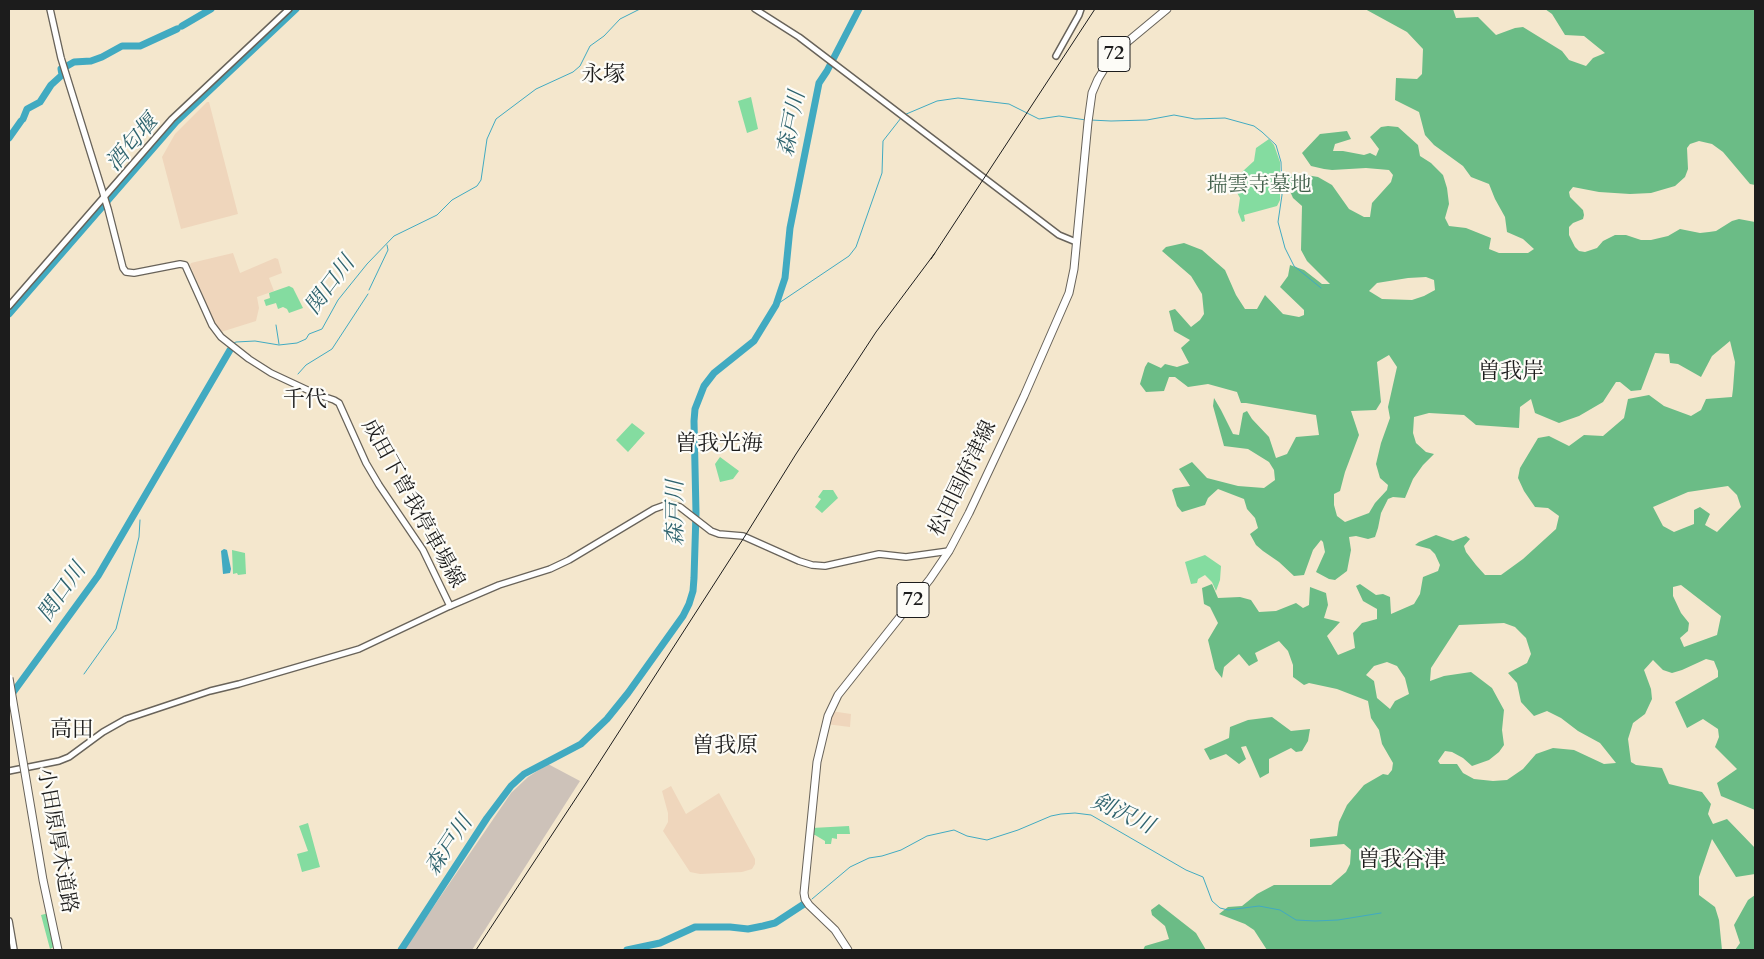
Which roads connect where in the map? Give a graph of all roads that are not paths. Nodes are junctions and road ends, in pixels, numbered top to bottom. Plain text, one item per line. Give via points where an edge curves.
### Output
1 (50, 9) edge
2 (289, 9) edge
3 (755, 9) edge
4 (1081, 9) edge
5 (1167, 9) edge
6 (1056, 56) dead end
7 (104, 197) junction
8 (1076, 242) junction
9 (9, 306) edge
10 (949, 551) junction
11 (450, 606) junction
12 (9, 678) edge
13 (9, 703) edge
14 (9, 771) edge
15 (9, 921) edge
16 (14, 950) edge
17 (54, 950) edge
18 (58, 950) edge
19 (848, 950) edge

1 - 7 main road via 61,58
2 - 7 street via 189,101
3 - 8 street via 832,62 1059,235
4 - 6 street
5 - 8 main road, 松田国府津線 / 72 via 1114,53 1092,93
7 - 9 street
7 - 11 main road, 成田下曽我停車場線 via 126,272 185,265 212,325 221,337 271,373 339,403 374,478 423,550
8 - 10 main road, 松田国府津線 / 72 via 1064,305
10 - 11 main road, 成田下曽我停車場線 via 906,557 879,554 825,566 799,561 744,536 711,532 673,504 661,505 569,560
10 - 19 main road, 松田国府津線 / 72 via 838,696 824,730 817,762 804,893 809,905 835,930
11 - 14 street via 359,649 210,690 126,719 60,762
12 - 18 main road, 小田原厚木道路, bridge
13 - 17 main road, 小田原厚木道路, bridge
15 - 16 main road

